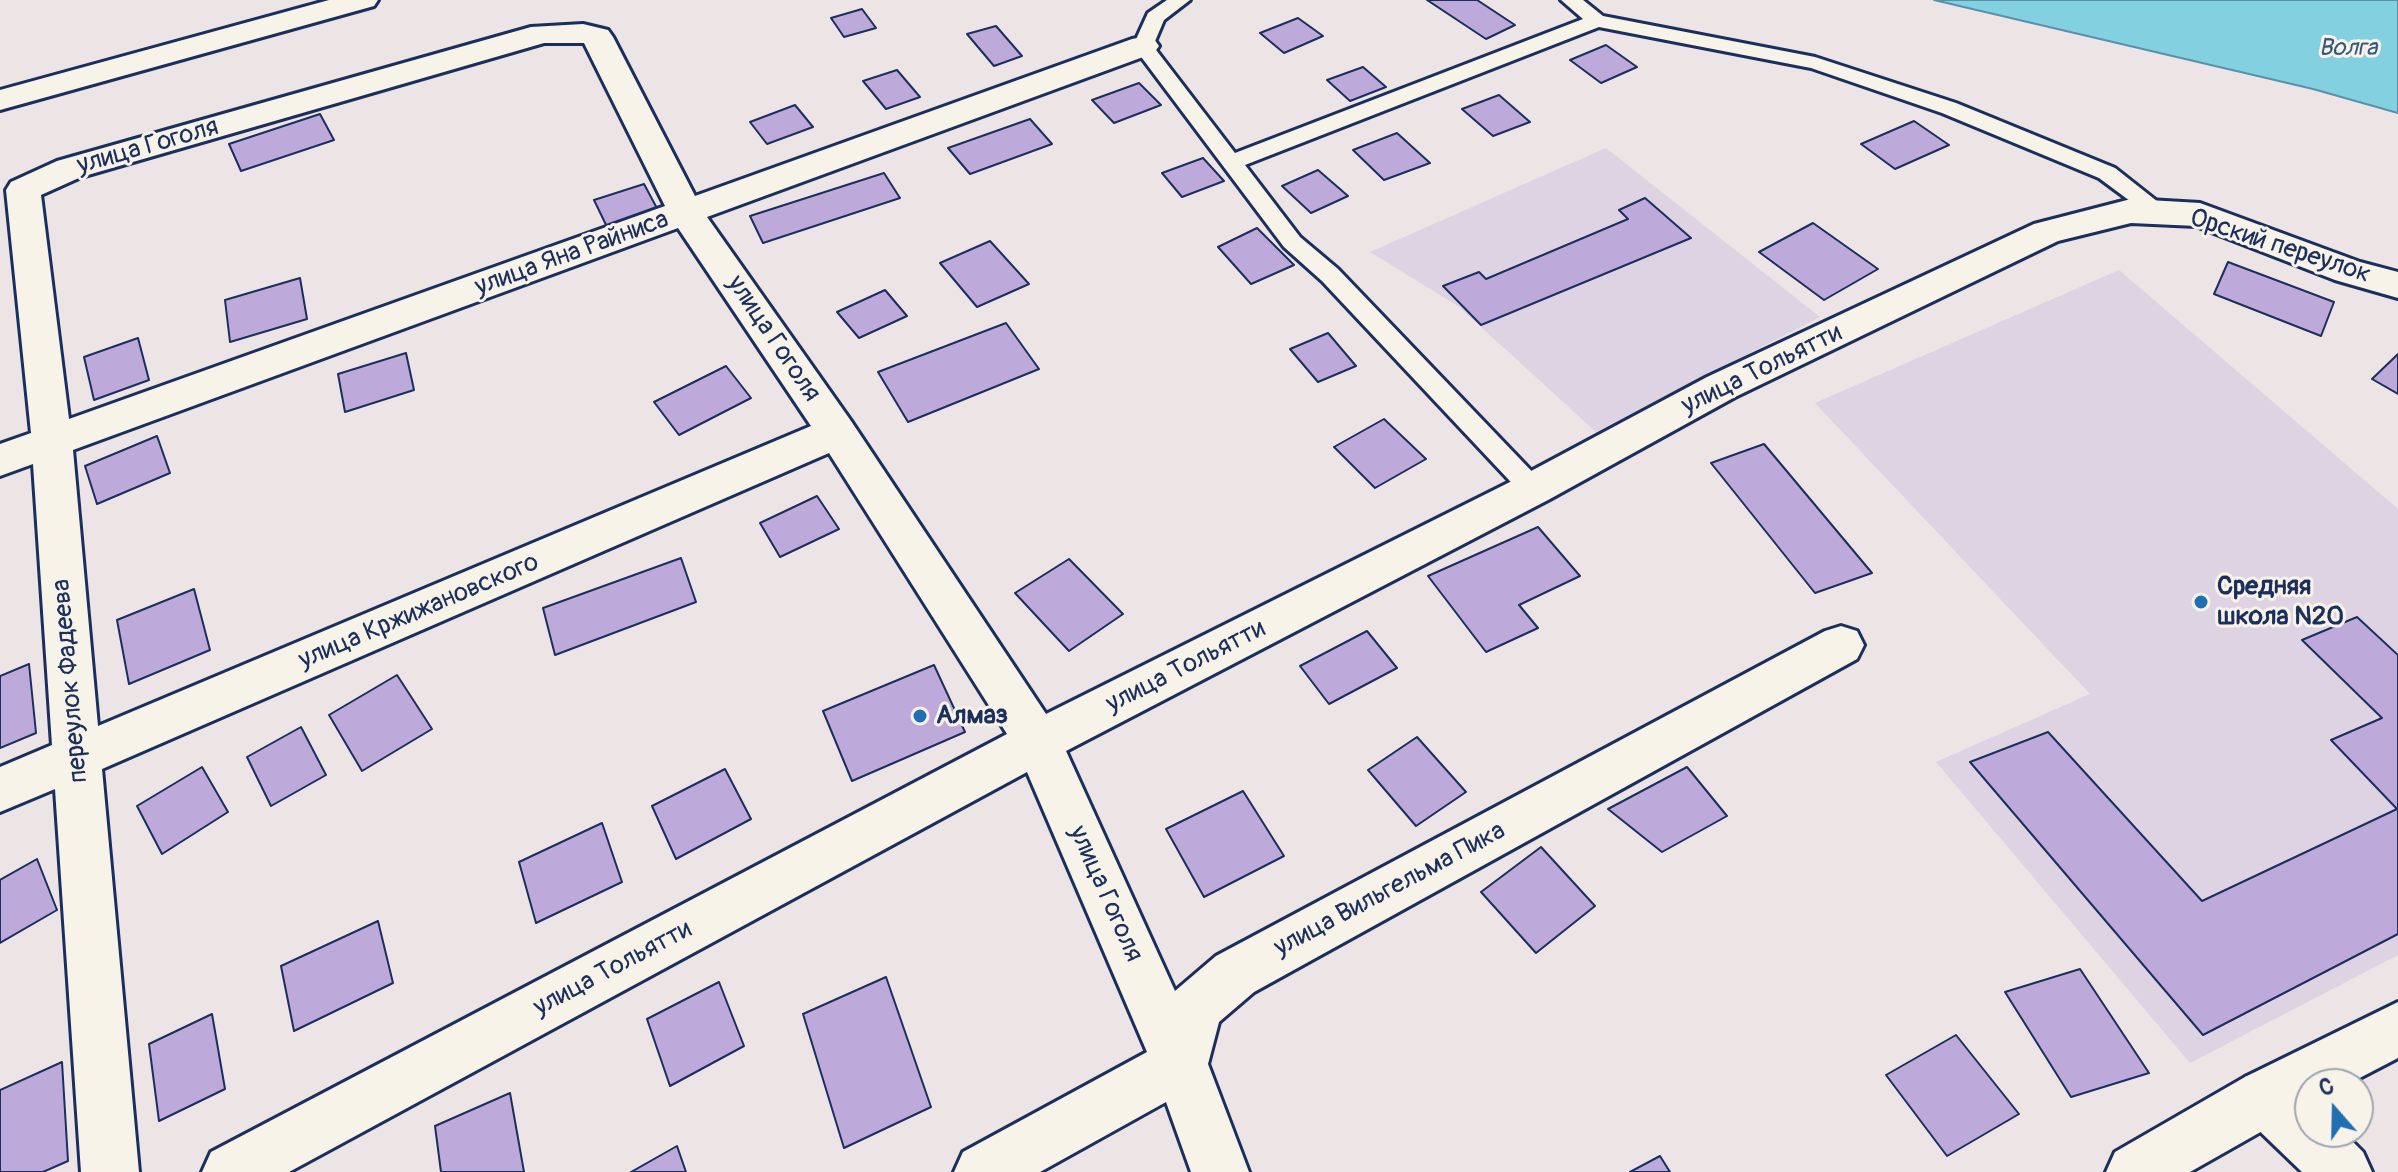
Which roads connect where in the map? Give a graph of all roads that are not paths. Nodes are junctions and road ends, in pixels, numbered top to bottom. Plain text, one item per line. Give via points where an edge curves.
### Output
1 (363, 0) edge
2 (1180, 0) edge
3 (1571, 0) edge
4 (578, 16) edge
5 (1597, 21) junction
6 (1143, 46) junction
7 (0, 100) edge
8 (1231, 162) junction
9 (23, 190) joint
10 (686, 213) junction
11 (2161, 213) junction
12 (2398, 285) edge
13 (837, 432) junction
14 (52, 442) junction
15 (0, 460) edge
16 (1533, 489) junction
17 (1841, 645) dead end
18 (1038, 742) junction
19 (77, 758) junction
20 (0, 790) edge
21 (2398, 1029) edge
22 (1180, 1064) junction
23 (2265, 1097) junction
24 (110, 1172) edge
25 (231, 1172) edge
26 (983, 1172) edge
27 (1220, 1172) edge
28 (2135, 1172) edge
29 (2343, 1172) edge

1 - 7 street
2 - 6 lane via 1155,17
3 - 5 lane
4 - 9 street, улица Гоголя via 527,39 69,169
4 - 10 street, улица Гоголя via 597,37
5 - 8 lane
5 - 11 lane via 1815,63 1949,108 2107,173
6 - 8 lane
6 - 10 street, улица Яна Райниса
8 - 16 lane via 1292,242 1330,275
9 - 14 street, переулок Фадеева
10 - 13 street, улица Гоголя
10 - 14 street, улица Яна Райниса
11 - 12 street, Орский переулок via 2200,215
11 - 16 street, улица Тольятти via 2131,211 2047,232 1721,387
13 - 18 street, улица Гоголя
13 - 19 street, улица Кржижановского
14 - 15 street, улица Яна Райниса
14 - 19 street, переулок Фадеева
16 - 18 street, улица Тольятти
17 - 22 street, улица Вильгельма Пика via 1235,974 1196,1006
18 - 22 street, улица Гоголя
18 - 25 street, улица Тольятти
19 - 20 street, улица Кржижановского
19 - 24 street, переулок Фадеева
21 - 23 street
22 - 26 street
22 - 27 street, улица Гоголя
23 - 28 street
23 - 29 street

